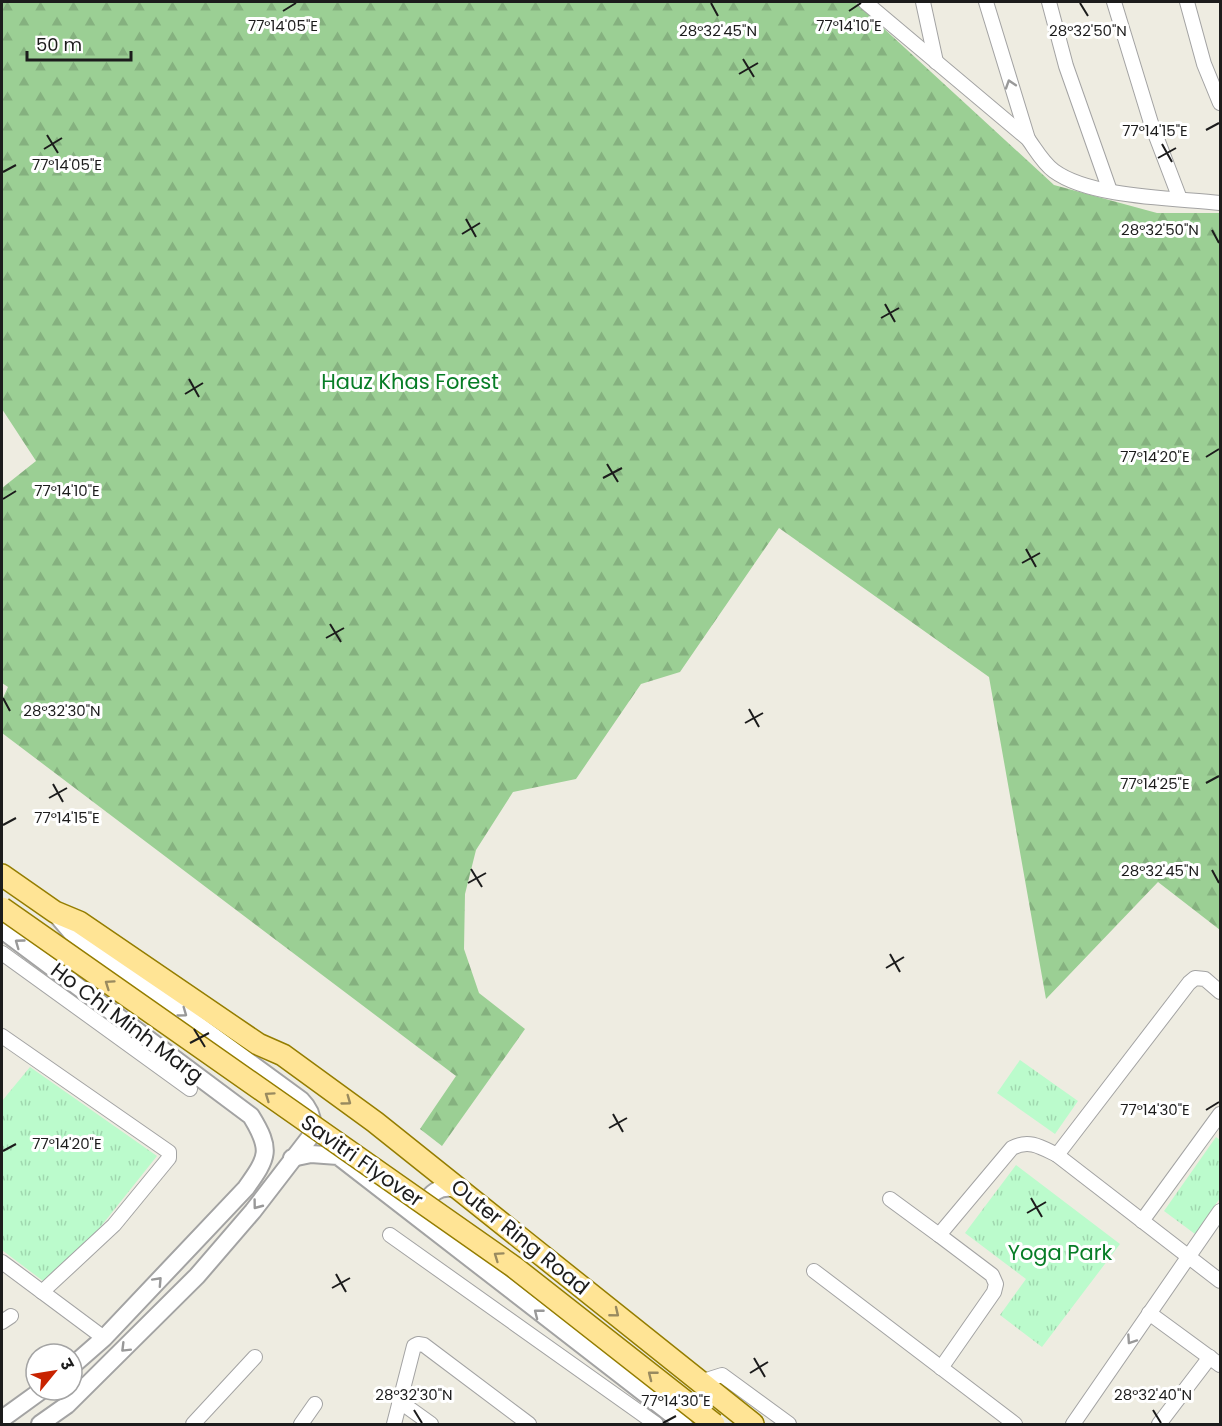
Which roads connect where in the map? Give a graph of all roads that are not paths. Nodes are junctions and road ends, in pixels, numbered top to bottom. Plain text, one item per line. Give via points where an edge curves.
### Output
1 (865, 2) edge
2 (923, 2) edge
3 (986, 2) edge
4 (1049, 2) edge
5 (1114, 2) edge
6 (1187, 2) edge
7 (936, 62) junction
8 (1221, 103) edge
9 (1028, 139) junction
10 (1110, 191) junction
11 (1180, 199) junction
12 (1221, 203) edge
13 (2, 874) edge
14 (2, 908) edge
15 (55, 912) junction
16 (2, 930) edge
17 (2, 953) edge
18 (1221, 992) edge
19 (208, 1031) junction
20 (2, 1036) edge
21 (283, 1055) joint
22 (181, 1063) junction
23 (190, 1089) dead end
24 (1219, 1121) edge
25 (1057, 1155) junction
26 (292, 1158) junction
27 (464, 1192) junction
28 (890, 1199) dead end
29 (1221, 1211) edge
30 (1142, 1221) junction
31 (428, 1228) junction
32 (390, 1235) dead end
33 (939, 1235) junction
34 (1188, 1257) junction
35 (2, 1262) edge
36 (814, 1270) dead end
37 (1221, 1281) edge
38 (42, 1292) junction
39 (1149, 1313) junction
40 (104, 1338) junction
41 (84, 1356) edge
42 (255, 1357) dead end
43 (1215, 1361) edge
44 (941, 1368) junction
45 (700, 1382) junction
46 (399, 1401) junction
47 (25, 1402) edge
48 (315, 1404) dead end
49 (2, 1419) edge
50 (40, 1425) edge
51 (193, 1425) edge
52 (301, 1425) edge
53 (394, 1425) edge
54 (431, 1425) edge
55 (529, 1425) edge
56 (656, 1425) edge
57 (684, 1425) edge
58 (714, 1425) edge
59 (753, 1425) edge
60 (789, 1425) edge
61 (1015, 1425) edge
62 (1073, 1425) edge
63 (1159, 1425) edge

1 - 7 street
2 - 7 street
9 -> 3 street
4 - 10 street via 1066,66
5 - 11 street via 1151,123
6 - 8 street via 1204,64
7 - 9 street
9 - 10 street via 1056,173
10 - 11 street
11 - 12 street
13 - 15 main road, Ho Chi Minh Marg
58 -> 14 main road, Savitri Flyover, bridge via 514,1267
15 -> 19 street, Ho Chi Minh Marg via 72,933
15 - 21 main road, Ho Chi Minh Marg via 79,922 258,1044
22 -> 16 street, Ho Chi Minh Marg
17 - 23 street
18 - 25 street via 1204,979 1195,978 1189,983
19 - 22 street via 213,1038 213,1056 198,1067
19 - 26 street, Ho Chi Minh Marg via 301,1100 310,1112 310,1137
20 - 38 street via 169,1152 169,1158 114,1225
21 -> 27 main road, Outer Ring Road
40 -> 22 street, Ho Chi Minh Marg via 246,1188 263,1164 266,1140 251,1116
24 - 30 street
25 - 30 street
25 - 33 street via 1036,1144 1021,1143 1012,1148
26 - 31 street via 311,1154 338,1156
26 -> 50 street via 197,1276 68,1405
27 - 31 street via 453,1187 430,1194 424,1210
27 -> 45 main road, Outer Ring Road
28 - 33 street
29 - 34 street
30 - 34 street
57 -> 31 street
32 - 56 street
33 - 44 street via 992,1275 996,1284
34 - 37 street
34 - 39 street
35 - 38 street
36 - 44 street
38 - 40 street
39 - 43 street
39 -> 62 street
40 - 41 street
42 - 51 street
43 - 63 street
44 - 61 street
45 - 59 main road, Outer Ring Road
45 - 60 street via 723,1375
46 - 53 street
46 - 54 street
46 - 55 street via 414,1346 424,1345
47 - 49 street
48 - 52 street

